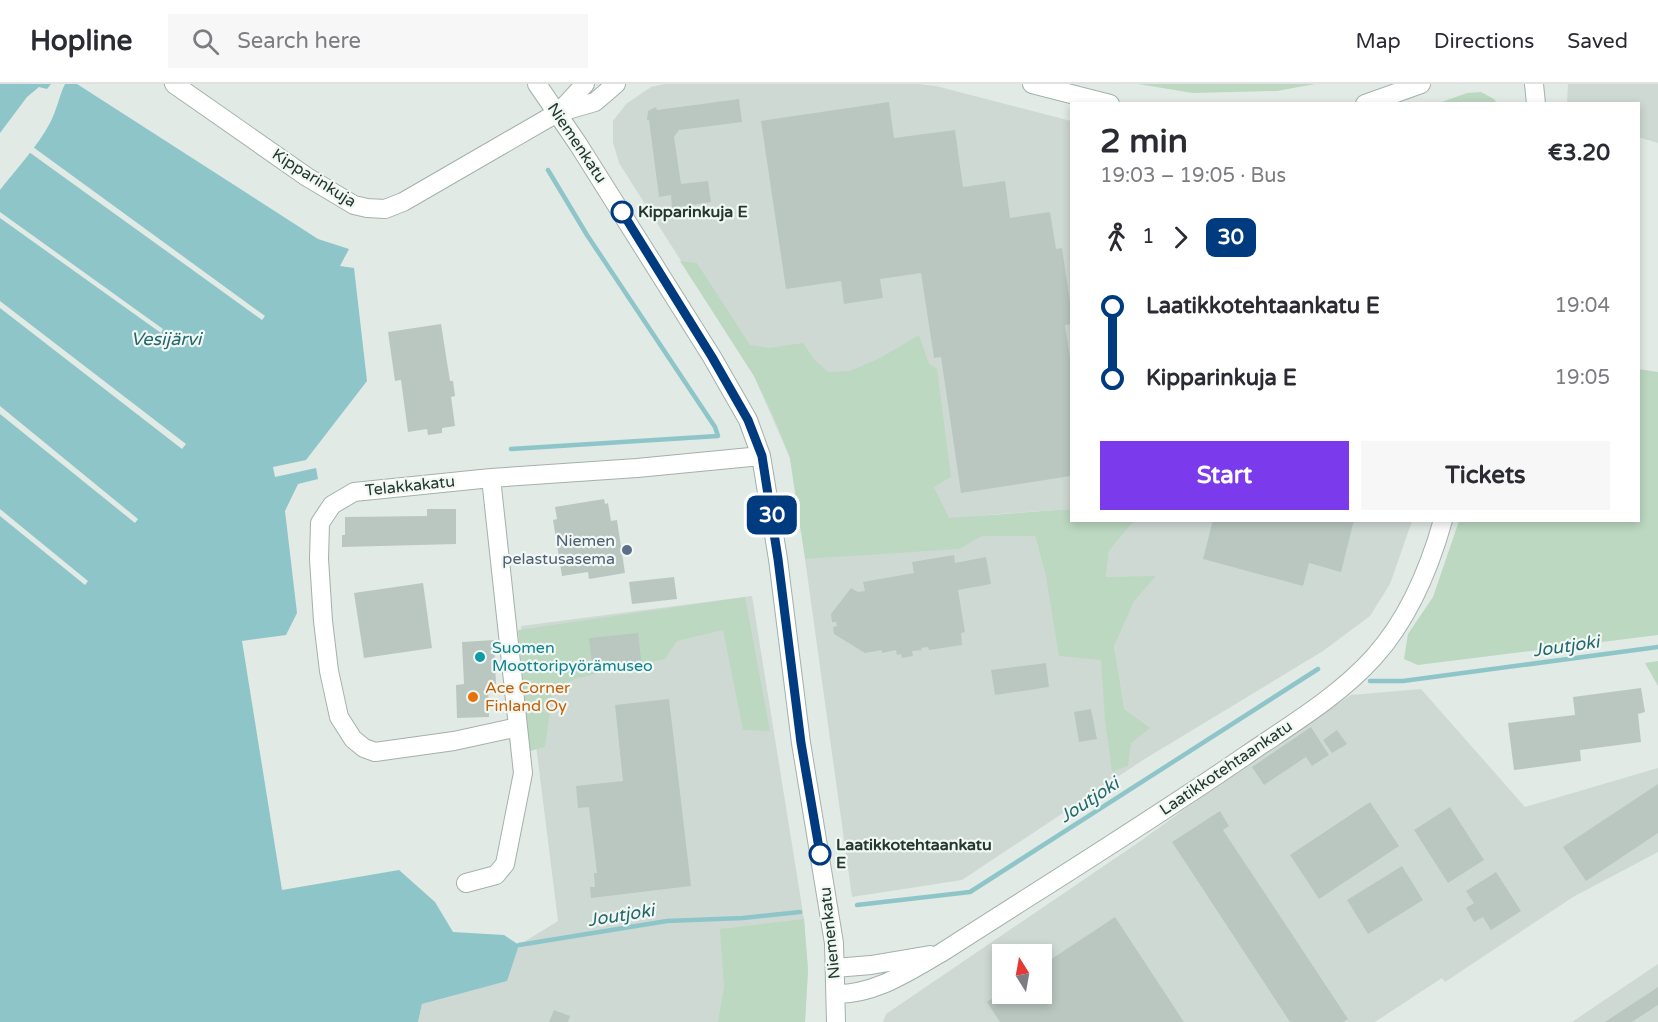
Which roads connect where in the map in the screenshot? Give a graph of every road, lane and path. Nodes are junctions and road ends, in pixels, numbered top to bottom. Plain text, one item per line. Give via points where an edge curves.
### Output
1 (174, 84) edge
2 (537, 84) edge
3 (585, 84) edge
4 (616, 84) edge
5 (1032, 84) edge
6 (1421, 84) edge
7 (1534, 84) edge
8 (1102, 102) edge
9 (1371, 102) edge
10 (1536, 102) edge
11 (557, 113) junction
12 (762, 456) junction
13 (491, 478) junction
14 (1442, 522) edge
15 (518, 727) junction
16 (465, 883) dead end
17 (940, 953) junction
18 (835, 968) junction
19 (837, 994) junction
20 (836, 1022) edge

1 - 11 street, Kipparinkuja via 307,177 354,205 367,208 385,209 403,202
2 - 11 street, Niemenkatu
3 - 11 street
4 - 11 street via 595,102
5 - 8 street
6 - 9 street
7 - 10 street
11 - 12 street, Niemenkatu via 712,357 748,420
12 - 13 street, Telakkakatu
12 - 18 street, Niemenkatu
13 - 15 street
13 - 15 street, Telakkakatu via 354,492 332,505 320,523 323,621 339,717 353,740 364,748 375,752
14 - 17 street, Laatikkotehtaankatu via 1408,612 1351,681 1214,777
15 - 16 street via 523,773 505,864 496,875
17 - 18 street, Laatikkotehtaankatu
17 - 19 street, Laatikkotehtaankatu via 873,989
18 - 19 street, Niemenkatu
19 - 20 street, Niemenkatu

